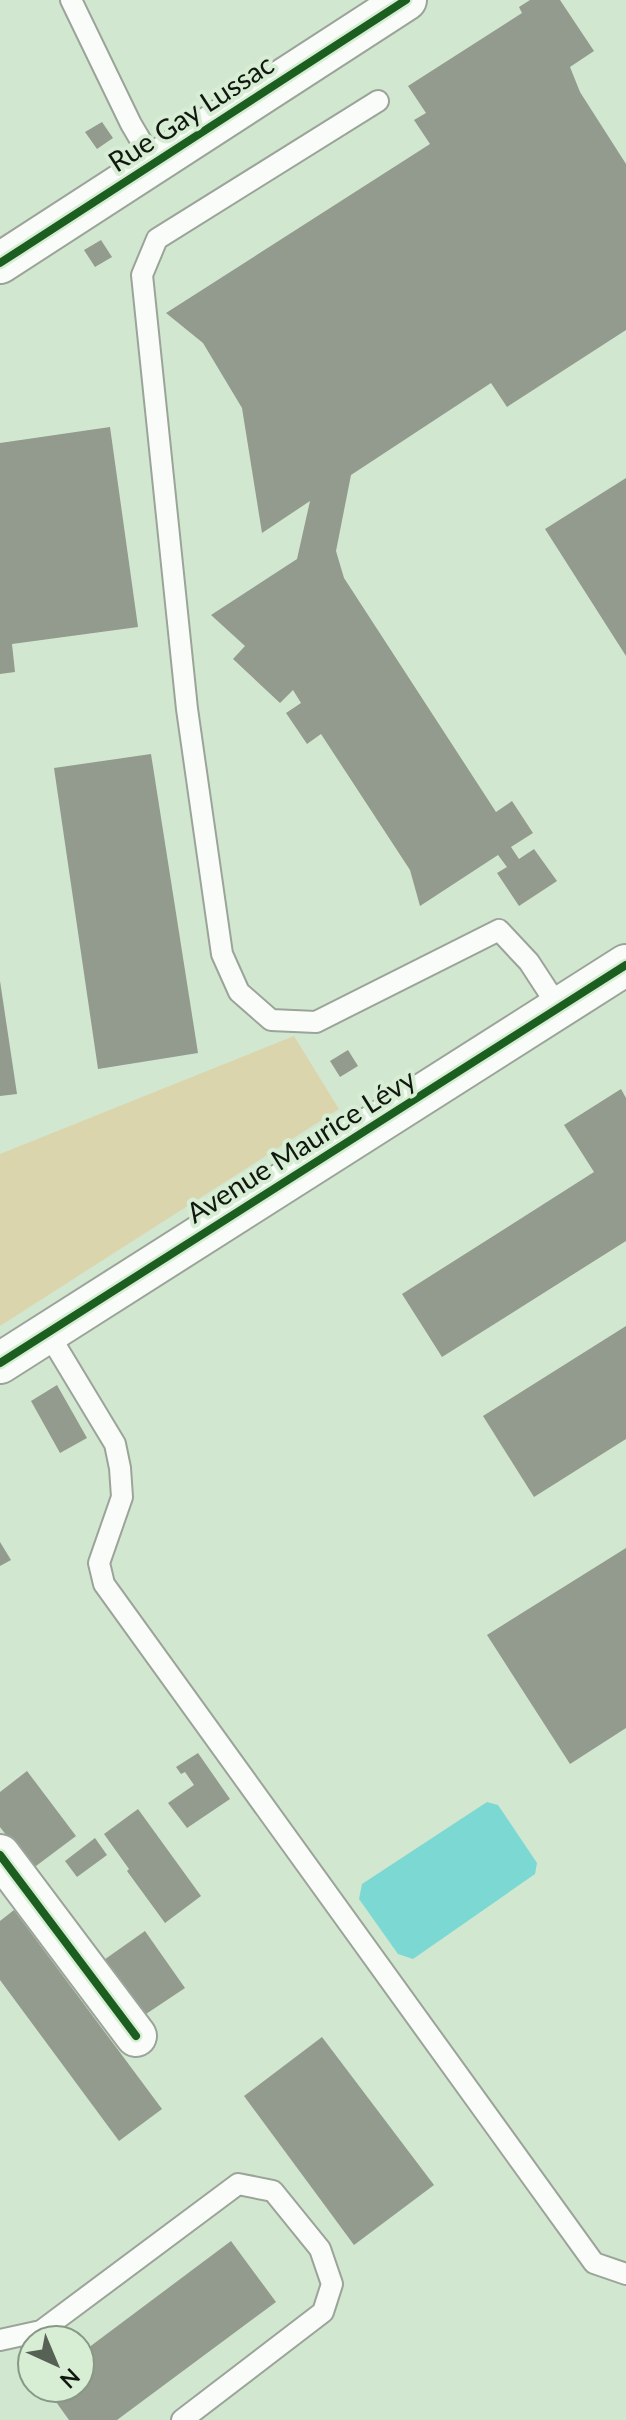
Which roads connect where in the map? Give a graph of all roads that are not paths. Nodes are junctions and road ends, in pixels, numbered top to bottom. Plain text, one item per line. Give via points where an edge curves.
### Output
1 (71, 0) edge
2 (406, 0) edge
3 (378, 101) dead end
4 (154, 163) junction
5 (0, 263) edge
6 (626, 965) edge
7 (559, 1008) junction
8 (48, 1333) junction
9 (0, 1363) edge
10 (0, 1855) edge
11 (136, 2036) dead end
12 (626, 2274) edge
13 (0, 2340) edge
14 (182, 2420) edge

1 - 4 lane
2 - 4 street, Rue Gay Lussac
3 - 7 lane via 157,239 142,275 187,709 222,954 239,992 271,1020 316,1022 499,930 529,962
4 - 5 street, Rue Gay Lussac
6 - 7 street, Avenue Maurice Lévy
7 - 8 street, Avenue Maurice Lévy
8 - 9 street, Avenue Maurice Lévy
8 - 12 lane via 115,1444 122,1497 99,1563 104,1584 594,2263
10 - 11 street
13 - 14 lane via 41,2331 238,2184 273,2191 320,2249 332,2284 323,2312

